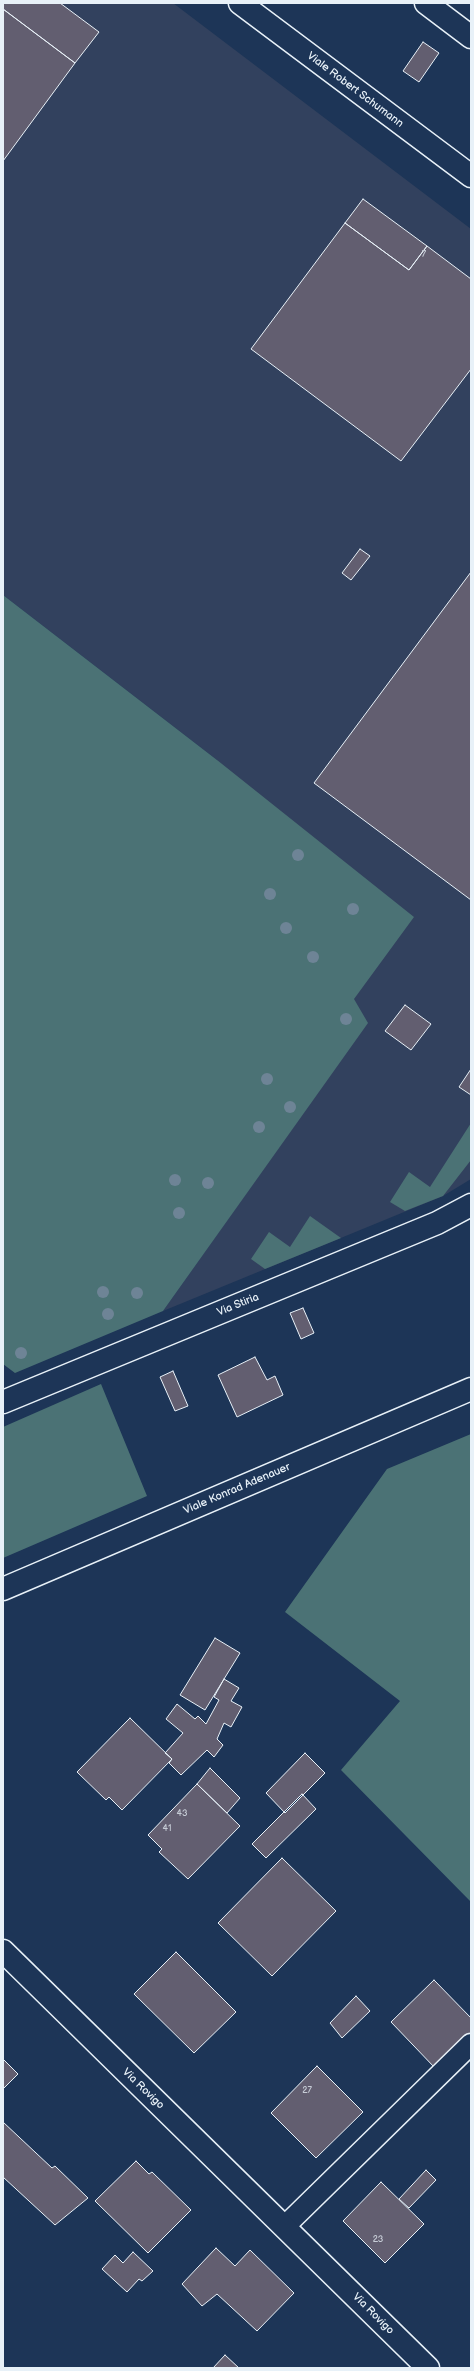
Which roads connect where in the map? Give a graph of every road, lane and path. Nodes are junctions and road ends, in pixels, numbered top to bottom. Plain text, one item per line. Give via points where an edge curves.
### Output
1 (240, 3) edge
2 (426, 3) edge
3 (471, 37) edge
4 (471, 176) edge
5 (471, 1205) edge
6 (471, 1389) edge
7 (3, 1402) edge
8 (3, 1589) edge
9 (3, 1951) edge
10 (471, 2044) edge
11 (284, 2226) junction
12 (428, 2368) edge

1 - 4 street, Viale Robert Schumann
2 - 3 street
5 - 7 street, Via Stiria via 437,1223
6 - 8 street, Viale Konrad Adenauer
9 - 11 street, Via Rovigo
10 - 11 lane
11 - 12 street, Via Rovigo

